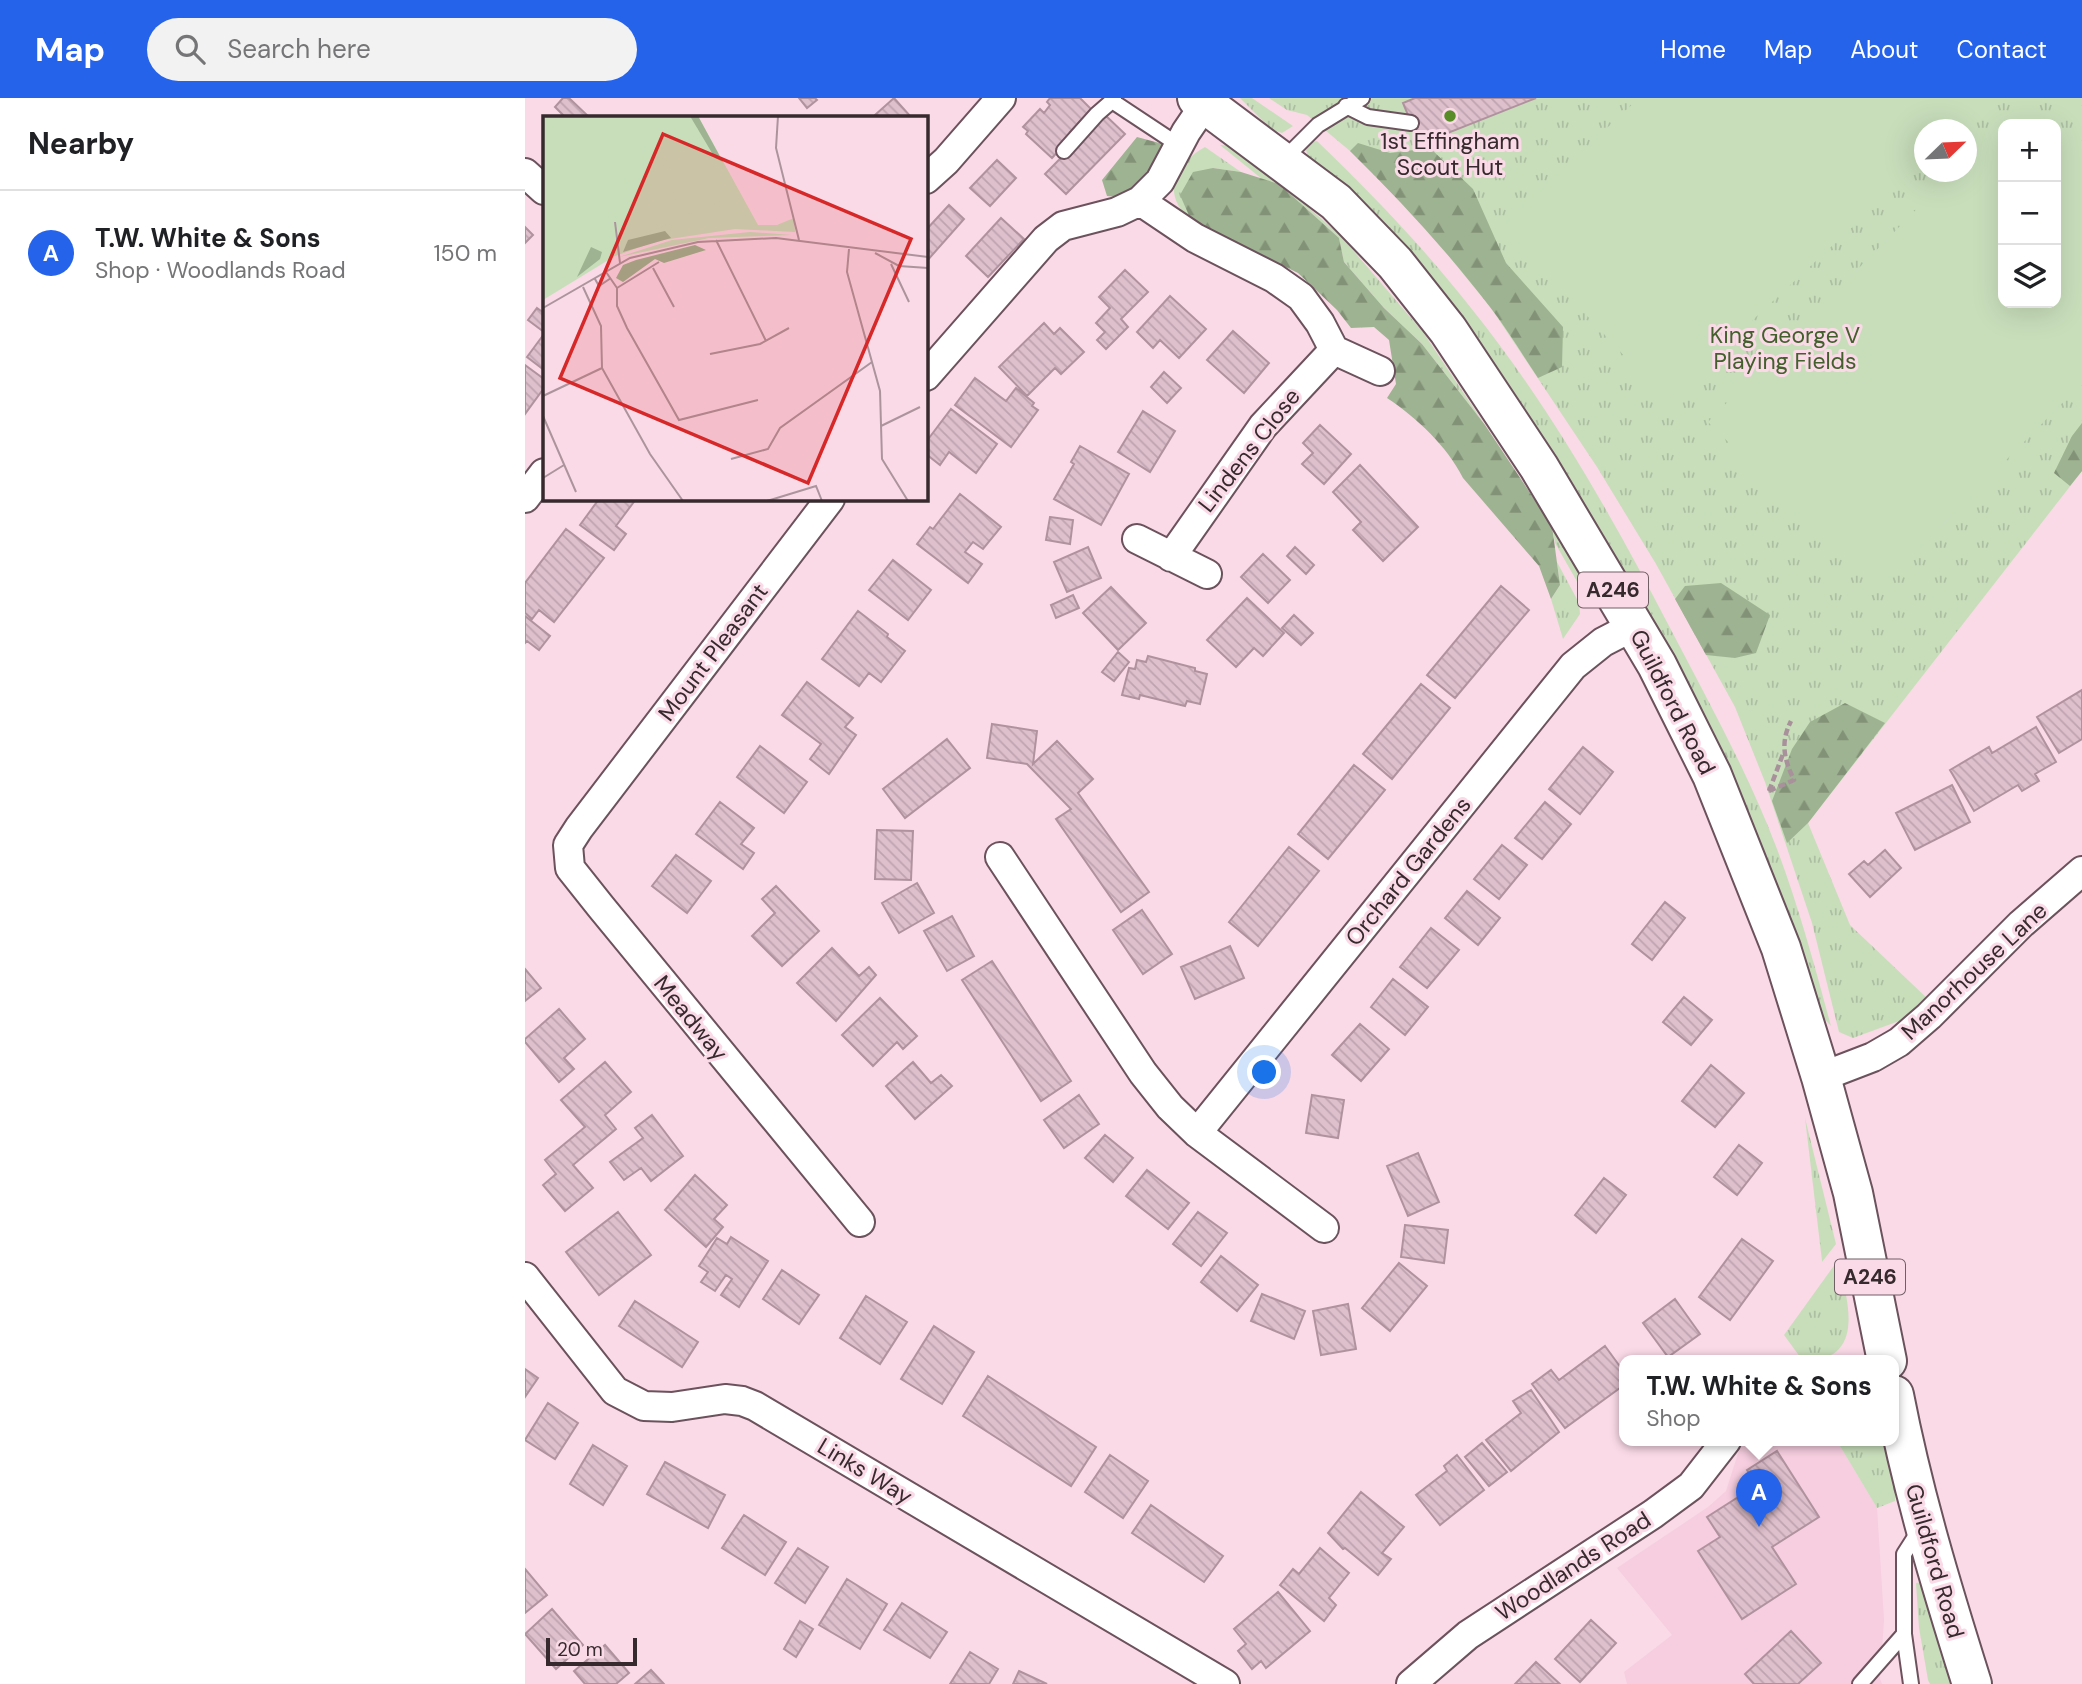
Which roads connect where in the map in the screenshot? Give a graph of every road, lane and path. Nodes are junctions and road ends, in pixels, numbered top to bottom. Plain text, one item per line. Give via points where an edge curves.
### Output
1 (1001, 98) edge
2 (1362, 98) edge
3 (1113, 100) edge
4 (1201, 101) edge
5 (1346, 106) junction
6 (1412, 123) dead end
7 (1179, 146) junction
8 (1064, 151) dead end
9 (1282, 161) junction
10 (525, 173) edge
11 (927, 178) edge
12 (543, 189) edge
13 (1140, 201) junction
14 (1334, 350) junction
15 (1380, 371) dead end
16 (927, 375) edge
17 (543, 474) edge
18 (525, 498) edge
19 (829, 500) edge
20 (1137, 538) dead end
21 (1171, 557) junction
22 (1207, 574) dead end
23 (1634, 626) junction
24 (1791, 722) dead end
25 (1783, 753) junction
26 (597, 805) joint
27 (1000, 857) dead end
28 (2082, 871) edge
29 (1821, 1077) junction
30 (1197, 1133) junction
31 (860, 1222) dead end
32 (1324, 1228) dead end
33 (525, 1277) edge
34 (1886, 1355) edge
35 (1899, 1421) edge
36 (1722, 1446) edge
37 (1924, 1522) junction
38 (1904, 1634) junction
39 (1225, 1684) edge
40 (1411, 1684) edge
41 (1860, 1684) edge
42 (1911, 1684) edge
43 (1972, 1684) edge

1 - 11 street
2 - 5 lane
3 - 7 lane
3 - 8 lane
4 - 7 street
4 - 9 main road, Guildford Road / A246
5 - 6 lane via 1368,117
5 - 9 lane via 1318,125
7 - 13 street via 1160,181
9 - 23 main road, Guildford Road / A246 via 1336,202 1395,263 1448,330 1539,467
10 - 12 street
13 - 14 street via 1301,298
13 - 16 street via 1063,226 1046,239
14 - 15 street
14 - 21 street, Lindens Close via 1263,426
17 - 18 street
19 - 26 street, Mount Pleasant
20 - 21 street
21 - 22 street
23 - 29 main road, Guildford Road / A246 via 1717,787 1781,948
23 - 30 street, Orchard Gardens via 1603,642 1573,666
24 - 25 path
25 - 25 path via 1794,780 1769,792 1780,762
26 - 31 street, Meadway via 568,845 570,868
27 - 30 street via 1143,1073
28 - 29 street, Manorhouse Lane via 1899,1042 1873,1058
29 - 34 main road, Guildford Road / A246 via 1853,1193
30 - 32 street
33 - 39 street, Links Way via 615,1391 645,1406 725,1399 755,1406
35 - 37 main road, Guildford Road
36 - 40 street, Woodlands Road via 1691,1486 1468,1635
37 - 38 lane via 1904,1554
37 - 43 main road, Guildford Road
38 - 41 lane
38 - 42 lane

